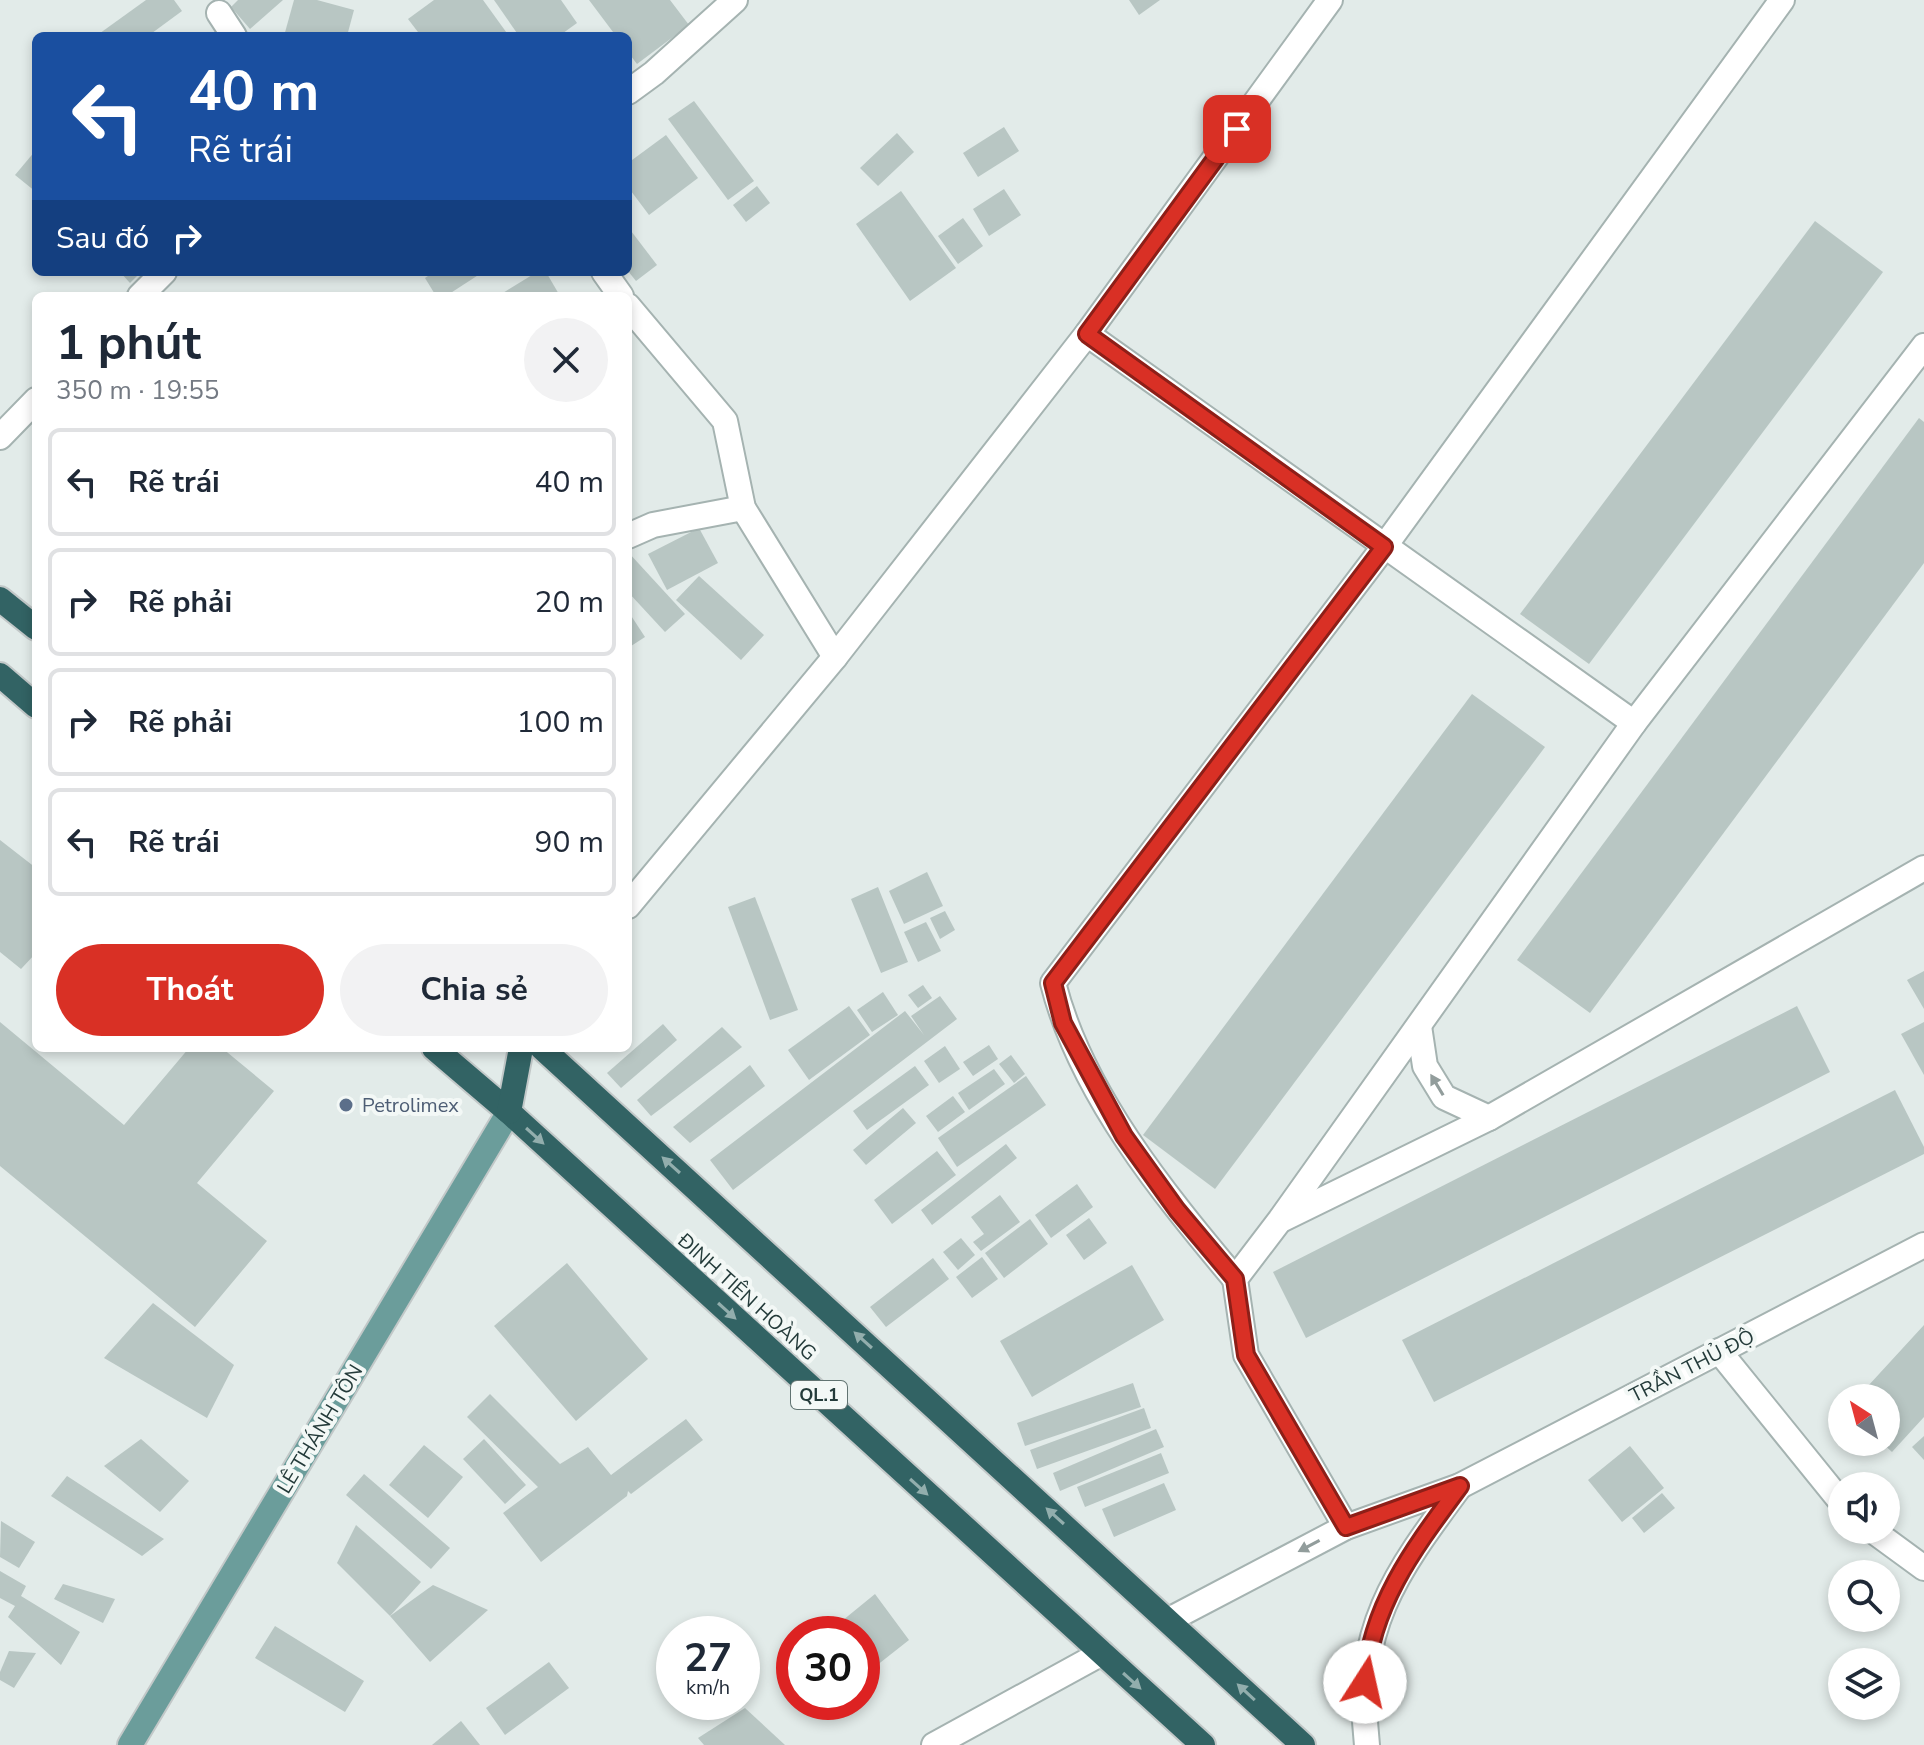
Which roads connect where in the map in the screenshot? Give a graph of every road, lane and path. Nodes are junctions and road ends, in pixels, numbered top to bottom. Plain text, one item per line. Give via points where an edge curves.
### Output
1 (735, 0) edge
2 (1330, 0) edge
3 (1782, 0) edge
4 (219, 13) dead end
5 (231, 32) edge
6 (632, 89) edge
7 (160, 276) edge
8 (144, 292) edge
9 (632, 311) edge
10 (1087, 334) junction
11 (1924, 346) edge
12 (32, 404) edge
13 (0, 437) edge
14 (743, 508) junction
15 (632, 534) edge
16 (1384, 547) junction
17 (0, 599) edge
18 (32, 625) edge
19 (835, 657) junction
20 (0, 675) edge
21 (32, 703) edge
22 (1634, 723) junction
23 (1924, 849) edge
24 (1924, 868) edge
25 (1900, 880) junction
26 (632, 901) edge
27 (1419, 1026) junction
28 (439, 1052) edge
29 (520, 1052) edge
30 (546, 1052) edge
31 (509, 1112) junction
32 (1489, 1118) junction
33 (1280, 1220) junction
34 (1924, 1245) edge
35 (1235, 1279) junction
36 (1719, 1351) junction
37 (1460, 1486) junction
38 (1828, 1486) edge
39 (1346, 1527) junction
40 (1891, 1544) edge
41 (1924, 1569) edge
42 (1169, 1620) junction
43 (1102, 1653) junction
44 (130, 1745) edge
45 (934, 1745) edge
46 (1203, 1745) edge
47 (1303, 1745) edge
48 (1367, 1745) edge

1 - 6 street
2 - 10 street
3 - 16 street
4 - 5 street
7 - 8 street
9 - 14 street via 725,421
10 - 16 street
10 - 19 street
11 - 22 street
12 - 13 street
14 - 15 street via 653,525
14 - 19 street
16 - 22 street
16 - 35 street via 1053,983 1063,1023 1124,1136
17 - 18 highway
19 - 26 street
20 - 21 highway
22 - 27 street
23 - 25 street
24 - 25 street
25 - 32 street
32 -> 27 street via 1444,1097 1425,1066
27 - 33 street
28 - 31 highway, ĐINH TIÊN HOÀNG / QL.1
29 - 31 highway
42 -> 30 highway
31 -> 43 highway, ĐINH TIÊN HOÀNG / QL.1
31 - 44 main road, LÊ THÁNH TÔN
32 - 33 street
33 - 35 street
34 - 36 street, TRẦN THỦ ĐỘ
35 - 39 street via 1246,1355
36 - 37 street, TRẦN THỦ ĐỘ
36 - 38 street
37 - 39 street, TRẦN THỦ ĐỘ
37 - 48 street via 1405,1560 1380,1612 1366,1659
39 -> 42 street, TRẦN THỦ ĐỘ
40 - 41 street
47 -> 42 highway
43 - 45 street
43 -> 46 highway, ĐINH TIÊN HOÀNG / QL.1

